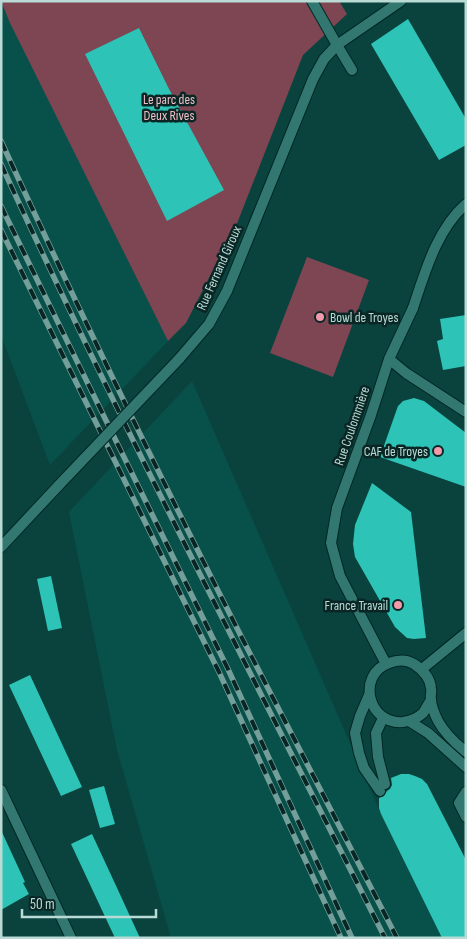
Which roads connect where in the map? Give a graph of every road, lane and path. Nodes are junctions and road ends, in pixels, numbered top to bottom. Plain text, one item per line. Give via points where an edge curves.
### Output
1 (312, 1) edge
2 (401, 1) edge
3 (337, 45) junction
4 (352, 70) dead end
5 (466, 204) edge
6 (389, 359) junction
7 (466, 412) edge
8 (1, 546) edge
9 (466, 633) edge
10 (386, 664) junction
11 (422, 669) junction
12 (369, 695) junction
13 (431, 700) junction
14 (383, 718) junction
15 (409, 722) junction
16 (466, 752) edge
17 (466, 767) edge
18 (1, 790) edge
19 (466, 792) edge
20 (466, 817) edge
21 (71, 938) edge

1 - 3 street
2 - 3 street, Rue Fernand Giroux
3 - 4 street
3 - 8 street, Rue Fernand Giroux, bridge via 313,79 227,292 209,324
5 - 6 street, Rue Coulommière via 434,247 413,308
6 - 7 street
6 - 10 street, Rue Coulommière via 337,508 331,543 340,576
9 - 11 street
10 - 11 street via 398,660 411,662
10 - 12 street via 370,682
11 - 13 street via 432,688
12 - 14 street
12 - 14 street via 355,734 364,768 382,788 376,733
13 - 15 street via 423,714
13 - 16 street via 447,736
14 - 15 street via 396,723
15 - 17 street via 428,733
18 - 21 street
19 - 20 street via 459,803

